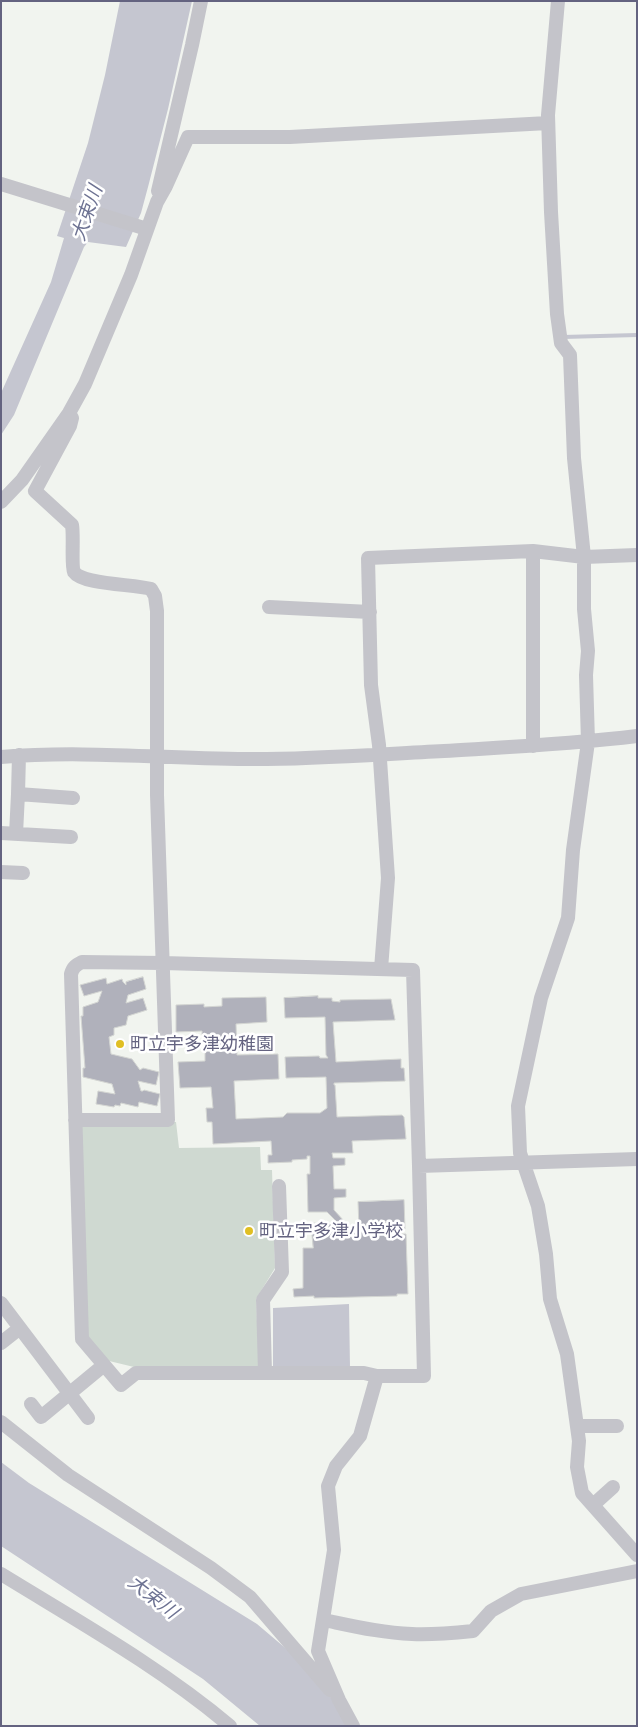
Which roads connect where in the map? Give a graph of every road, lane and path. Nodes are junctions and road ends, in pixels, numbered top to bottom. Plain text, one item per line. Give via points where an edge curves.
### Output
1 (201, 1) edge
2 (558, 1) edge
3 (548, 123) junction
4 (1, 184) edge
5 (157, 202) junction
6 (144, 229) junction
7 (69, 413) junction
8 (1, 502) edge
9 (533, 551) junction
10 (637, 555) edge
11 (584, 557) junction
12 (268, 607) dead end
13 (370, 612) junction
14 (637, 736) edge
15 (588, 742) junction
16 (532, 746) junction
17 (19, 755) junction
18 (380, 755) junction
19 (157, 756) junction
20 (1, 757) edge
21 (18, 794) junction
22 (73, 798) dead end
23 (1, 833) edge
24 (16, 834) junction
25 (71, 837) dead end
26 (1, 872) edge
27 (23, 873) dead end
28 (163, 963) junction
29 (382, 969) junction
30 (75, 1120) junction
31 (637, 1160) edge
32 (522, 1162) junction
33 (419, 1166) junction
34 (280, 1186) dead end
35 (1, 1303) edge
36 (20, 1328) junction
37 (1, 1343) edge
38 (104, 1365) junction
39 (265, 1372) junction
40 (377, 1376) junction
41 (69, 1394) junction
42 (31, 1404) dead end
43 (88, 1418) dead end
44 (1, 1422) edge
45 (577, 1426) junction
46 (617, 1426) dead end
47 (613, 1487) dead end
48 (593, 1505) junction
49 (637, 1555) edge
50 (637, 1571) edge
51 (1, 1574) edge
52 (324, 1620) junction
53 (339, 1700) junction
54 (230, 1726) edge
55 (353, 1726) edge

1 - 5 street
2 - 3 street
3 - 5 street via 290,137 188,137
3 - 11 street via 557,314 561,343 570,355 574,458
4 - 6 street
5 - 6 street
6 - 7 street via 106,339
7 - 8 street via 22,480
7 - 19 street via 72,418 70,426 36,491 72,525 74,572 108,584 150,588 155,596
9 - 11 street
9 - 13 street via 368,558
9 - 16 street
10 - 11 street
11 - 15 street
12 - 13 street
13 - 18 street via 371,684
14 - 15 street
15 - 16 street
15 - 32 street via 573,850 568,918 541,998 518,1106
16 - 18 street
17 - 19 street
17 - 20 street
17 - 21 street
18 - 19 street via 256,759
18 - 29 street via 388,878
19 - 28 street
21 - 22 street
21 - 24 street
23 - 24 street
24 - 25 street
26 - 27 street
28 - 29 street
28 - 30 street via 82,962 72,968
28 - 30 street via 168,1120
29 - 33 street via 414,970
30 - 38 street via 82,1339
31 - 32 street
32 - 33 street
32 - 45 street via 538,1206 550,1299 567,1354
33 - 40 street via 424,1376
34 - 39 street via 282,1272 263,1300
35 - 36 street
36 - 37 street
36 - 41 street
38 - 39 street via 120,1385 136,1373
38 - 41 street
39 - 40 street via 364,1373
40 - 52 street via 360,1436 336,1466 328,1486 334,1550
41 - 42 street via 41,1417
41 - 43 street
44 - 53 street via 68,1475 250,1597
45 - 46 street
45 - 48 street via 577,1467 582,1492
47 - 48 street
48 - 49 street
50 - 52 street via 521,1594 491,1611 473,1631 410,1634
51 - 54 street via 163,1675
52 - 53 street via 318,1651
53 - 55 street

